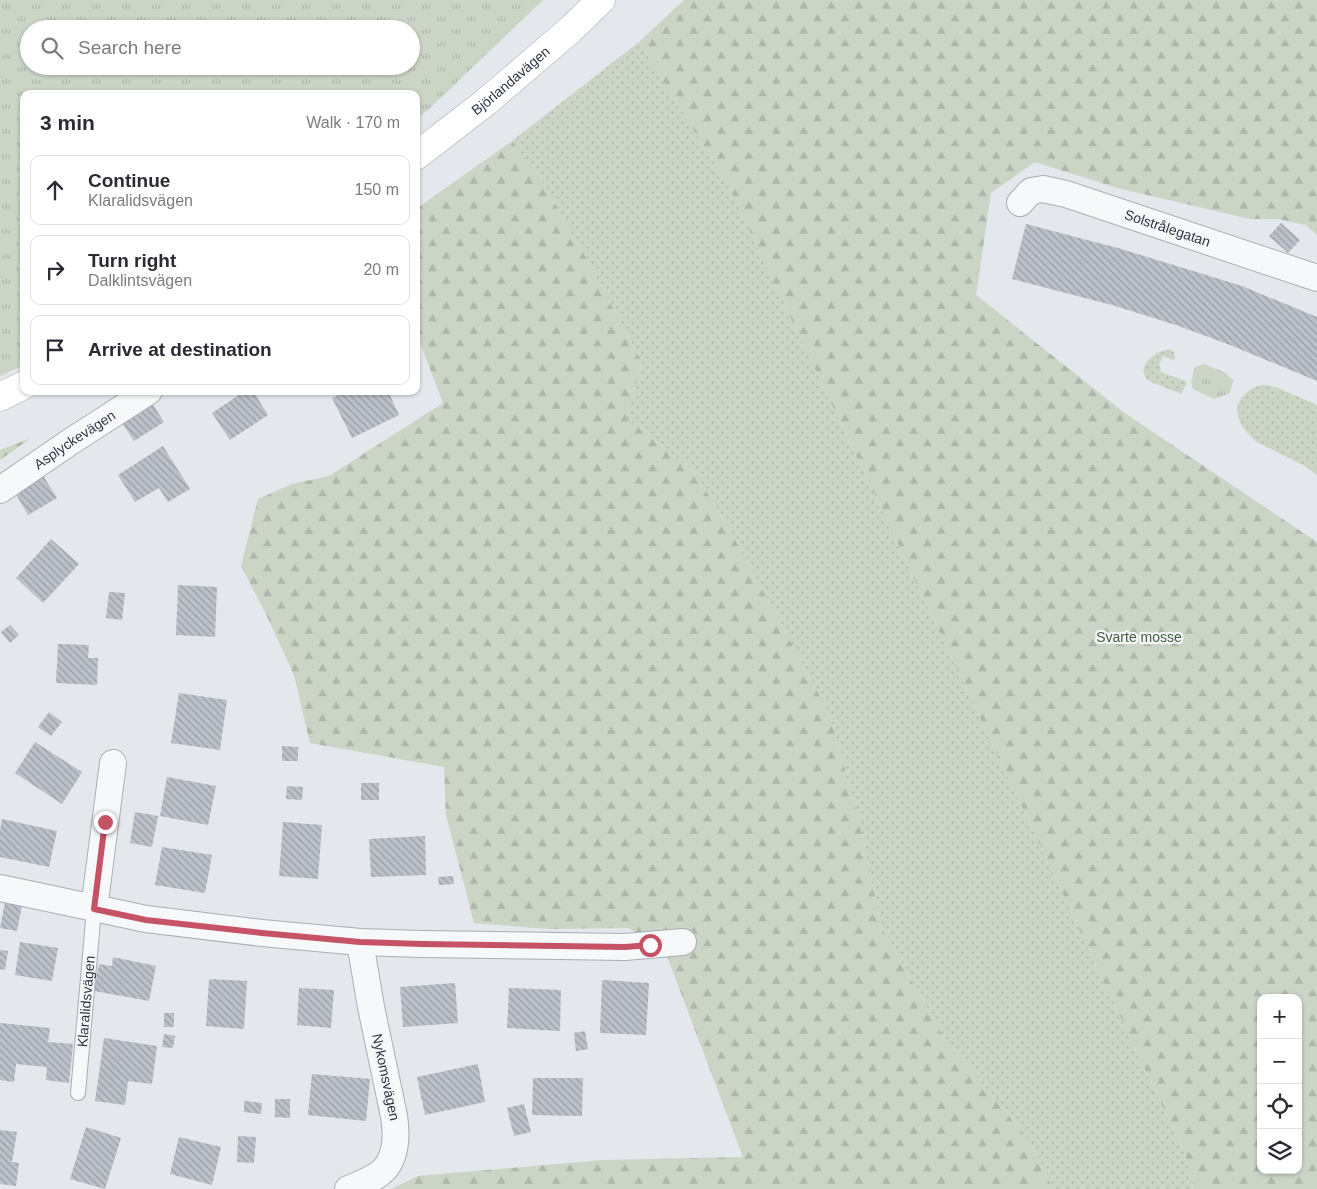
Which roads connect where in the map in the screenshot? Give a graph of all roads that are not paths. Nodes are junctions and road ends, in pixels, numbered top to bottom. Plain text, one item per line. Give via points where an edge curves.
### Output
1 (601, 0) edge
2 (420, 153) edge
3 (1020, 203) dead end
4 (1317, 278) edge
5 (20, 387) edge
6 (143, 395) edge
7 (0, 397) edge
8 (0, 490) edge
9 (113, 763) dead end
10 (0, 888) edge
11 (94, 909) junction
12 (360, 942) junction
13 (683, 942) dead end
14 (78, 1093) dead end
15 (348, 1189) edge

1 - 2 street, Björlandavägen via 486,102
3 - 4 street, Solstrålegatan via 1031,191 1043,189 1066,194
5 - 7 street
6 - 8 street, Asplyckevägen
9 - 11 street
10 - 11 street
11 - 12 street via 146,920
11 - 14 lane, Klaralidsvägen
12 - 13 street via 625,947
12 - 15 street, Nykomsvägen via 397,1132 390,1160 380,1173

